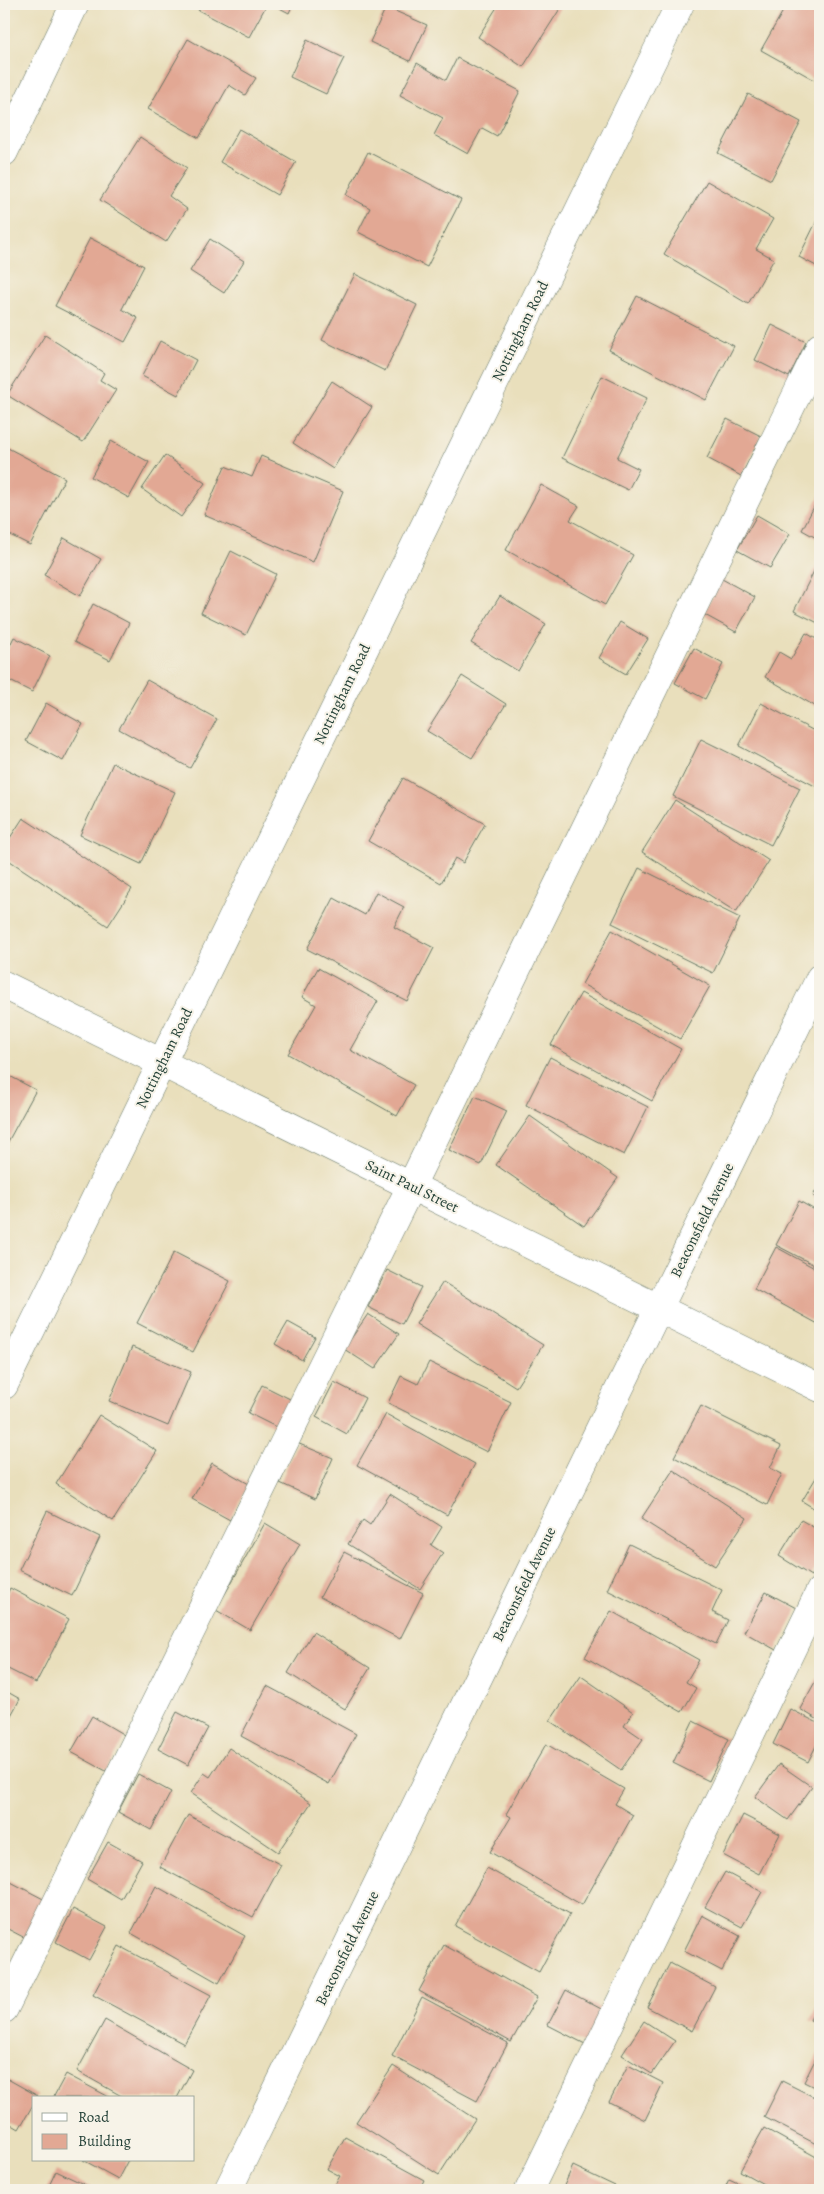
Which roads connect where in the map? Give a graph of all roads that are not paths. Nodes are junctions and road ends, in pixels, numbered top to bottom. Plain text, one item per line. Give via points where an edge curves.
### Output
1 (75, 4) edge
2 (680, 4) edge
3 (4, 152) edge
4 (820, 347) edge
5 (820, 978) edge
6 (4, 985) edge
7 (162, 1062) junction
8 (411, 1186) junction
9 (659, 1308) junction
10 (4, 1385) edge
11 (820, 1388) edge
12 (820, 1591) edge
13 (4, 2009) edge
14 (228, 2190) edge
15 (529, 2190) edge

1 - 3 street
2 - 7 street, Nottingham Road
4 - 8 street
5 - 9 street, Beaconsfield Avenue
6 - 7 street, Saint Paul Street
7 - 8 street, Saint Paul Street
7 - 10 street, Nottingham Road
8 - 9 street, Saint Paul Street
8 - 13 street
9 - 11 street, Saint Paul Street
9 - 14 street, Beaconsfield Avenue
12 - 15 street

